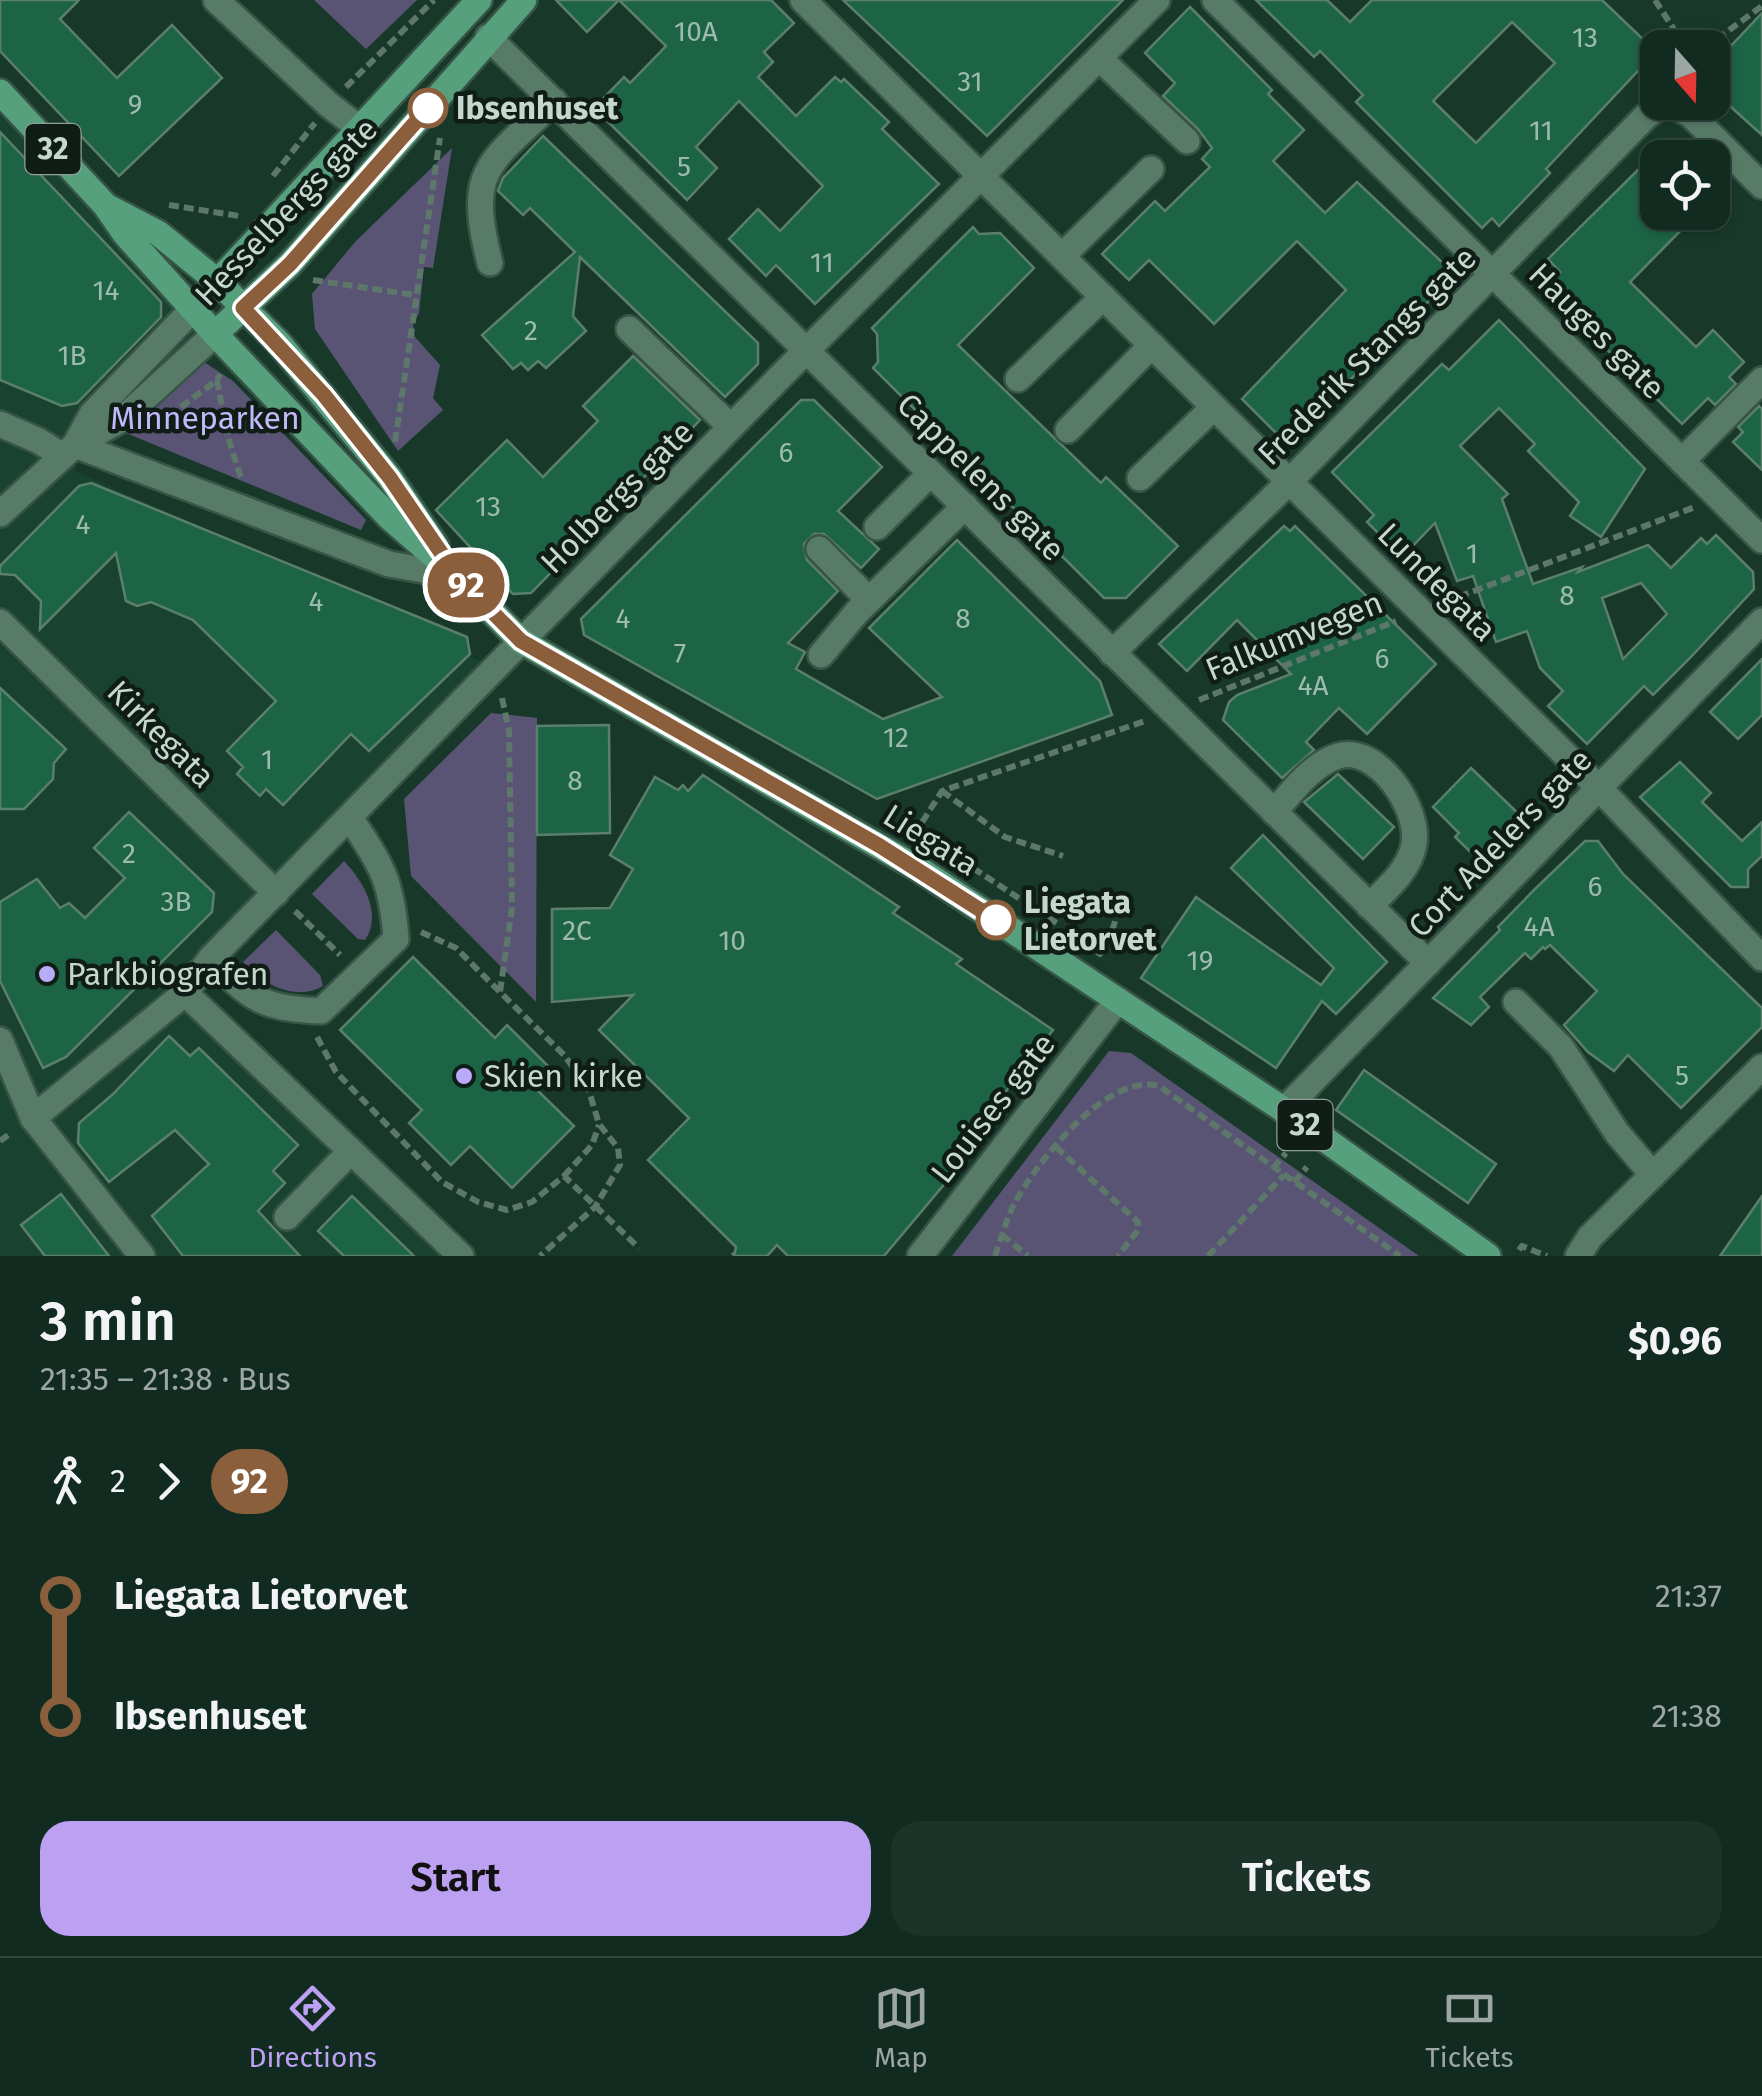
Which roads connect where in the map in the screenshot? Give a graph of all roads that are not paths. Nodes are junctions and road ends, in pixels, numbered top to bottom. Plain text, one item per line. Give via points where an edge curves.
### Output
1 (216, 0) edge
2 (479, 0) edge
3 (524, 0) edge
4 (804, 0) edge
5 (1158, 0) edge
6 (1215, 0) edge
7 (488, 37) junction
8 (1099, 58) junction
9 (0, 92) edge
10 (554, 101) junction
11 (1642, 120) edge
12 (1696, 120) edge
13 (358, 127) junction
14 (1187, 142) dead end
15 (1151, 169) dead end
16 (982, 177) junction
17 (1762, 186) edge
18 (105, 206) junction
19 (1062, 256) junction
20 (490, 263) dead end
21 (1493, 274) junction
22 (218, 282) junction
23 (1103, 296) junction
24 (243, 308) junction
25 (193, 309) junction
26 (630, 330) dead end
27 (215, 334) junction
28 (1152, 345) junction
29 (807, 350) junction
30 (1018, 380) dead end
31 (1762, 380) edge
32 (1214, 407) junction
33 (0, 424) edge
34 (731, 428) junction
35 (1068, 430) dead end
36 (69, 450) junction
37 (1682, 461) junction
38 (931, 473) junction
39 (1140, 478) dead end
40 (1289, 482) junction
41 (964, 506) junction
42 (0, 514) edge
43 (877, 527) dead end
44 (1762, 540) edge
45 (819, 549) dead end
46 (457, 576) junction
47 (869, 600) junction
48 (1762, 621) edge
49 (0, 622) edge
50 (521, 641) junction
51 (1112, 653) junction
52 (821, 654) dead end
53 (1598, 788) junction
54 (1274, 812) junction
55 (350, 818) junction
56 (286, 902) junction
57 (1369, 906) junction
58 (211, 958) junction
59 (1762, 958) edge
60 (1428, 963) junction
61 (185, 993) junction
62 (1118, 1000) junction
63 (1516, 1002) dead end
64 (0, 1040) edge
65 (1762, 1067) edge
66 (1284, 1110) junction
67 (33, 1118) junction
68 (351, 1151) junction
69 (1653, 1175) junction
70 (287, 1217) dead end
71 (142, 1256) edge
72 (461, 1256) edge
73 (920, 1256) edge
74 (1488, 1256) edge
75 (1578, 1256) edge

1 - 13 street
2 - 13 main road, Hesselbergs gate
3 - 7 main road, Hesselbergs gate
4 - 16 street, Lundegata
5 - 8 street, Holbergs gate
6 - 21 street, Hauges gate
7 - 10 street, Cappelens gate
7 - 24 main road, Hesselbergs gate via 290,264
8 - 14 street
8 - 16 street, Holbergs gate
9 - 18 main road, 32
10 - 20 street via 491,163 481,184 480,226
10 - 29 street, Cappelens gate
11 - 21 street, Frederik Stangs gate
12 - 17 street
13 - 22 main road, Hesselbergs gate
15 - 19 street
16 - 19 street, Lundegata
16 - 29 street, Holbergs gate
18 - 22 main road, 32 via 158,233
18 - 25 main road, 32
19 - 23 street, Lundegata
21 - 37 street, Hauges gate
21 - 40 street, Frederik Stangs gate
22 - 24 main road, 32
22 - 25 main road, Hesselbergs gate
23 - 28 street, Lundegata
23 - 30 street
24 - 27 main road, Hesselbergs gate
24 - 46 main road, 32 via 324,395
25 - 27 main road, 32
25 - 36 street, Hesselbergs gate via 92,414
26 - 34 street
27 - 36 street, Hesselbergs gate via 122,419
27 - 46 main road, 32 via 389,517
28 - 32 street, Lundegata
28 - 35 street
29 - 34 street, Holbergs gate
29 - 38 street, Cappelens gate
31 - 37 street
32 - 39 street
32 - 40 street, Lundegata
33 - 36 street
34 - 50 street, Holbergs gate
36 - 42 street, Hesselbergs gate
36 - 46 street via 389,564
37 - 44 street, Hauges gate
38 - 41 street, Cappelens gate
38 - 43 street
40 - 51 street, Frederik Stangs gate
40 - 53 street, Lundegata
41 - 47 street
41 - 51 street, Cappelens gate
45 - 47 street
46 - 50 main road, 32
47 - 52 street
48 - 53 street, Cort Adelers gate
49 - 56 street, Kirkegata
50 - 55 street, Holbergs gate
50 - 62 main road, Liegata / 32 via 900,858
51 - 54 street, Cappelens gate
53 - 59 street, Lundegata
53 - 60 street, Cort Adelers gate
54 - 57 street, Cappelens gate
54 - 57 street via 1325,762 1340,755 1370,759 1406,798 1415,841 1393,883
55 - 56 street, Holbergs gate
55 - 58 street via 393,895 396,939 321,1011 280,1009 244,992
56 - 58 street, Holbergs gate
57 - 60 street, Cappelens gate
58 - 61 street, Holbergs gate
60 - 66 street, Cort Adelers gate
61 - 67 street, Holbergs gate
61 - 68 street
62 - 66 main road, Liegata / 32
62 - 73 street, Louises gate
63 - 69 street via 1561,1047 1616,1133
64 - 67 street
65 - 69 street
66 - 74 main road, Liegata / 32
67 - 71 street
68 - 70 street
68 - 72 street
69 - 75 street

